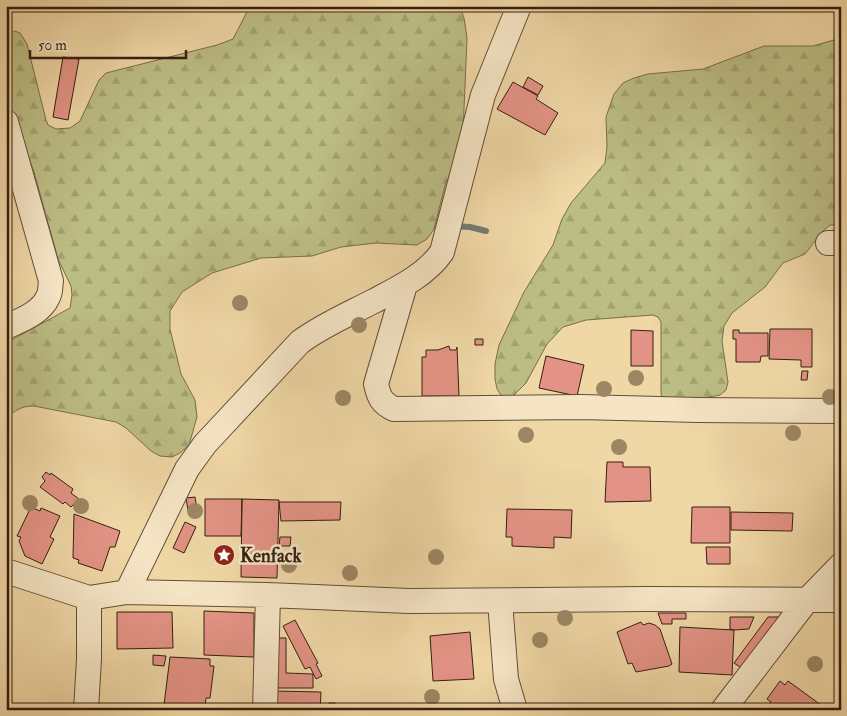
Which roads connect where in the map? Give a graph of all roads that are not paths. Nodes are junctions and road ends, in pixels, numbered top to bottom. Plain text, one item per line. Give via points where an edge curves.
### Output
1 (519, 6) edge
2 (6, 122) edge
3 (405, 285) junction
4 (6, 327) edge
5 (841, 411) edge
6 (841, 565) edge
7 (6, 571) edge
8 (127, 592) junction
9 (268, 595) junction
10 (89, 598) junction
11 (807, 600) junction
12 (841, 600) edge
13 (500, 601) junction
14 (86, 710) edge
15 (265, 710) edge
16 (515, 710) edge
17 (723, 710) edge

1 - 3 street via 483,95 442,252
2 - 4 street via 51,281 49,296 42,306
3 - 5 street via 376,384 378,394 386,405 394,409 581,407
3 - 8 street via 300,342 205,444 188,469
6 - 11 street
7 - 10 street
8 - 9 street
8 - 10 street
9 - 13 street
9 - 15 street
10 - 14 street
11 - 12 street
11 - 13 street
11 - 17 street
13 - 16 street via 506,679

